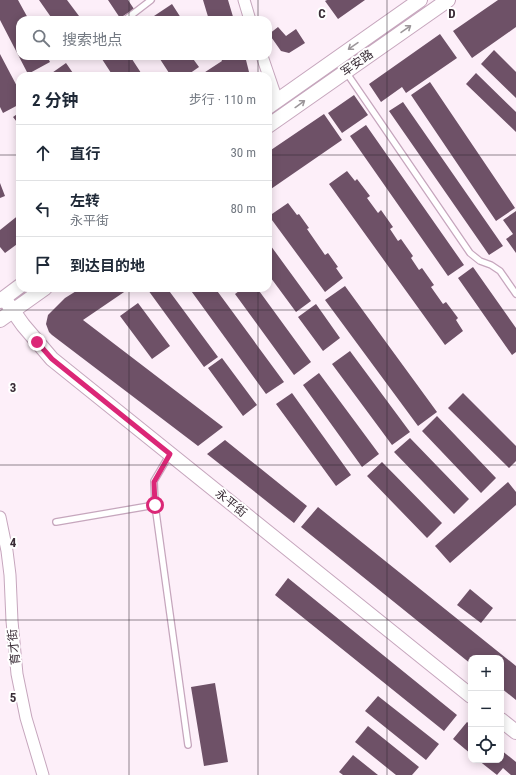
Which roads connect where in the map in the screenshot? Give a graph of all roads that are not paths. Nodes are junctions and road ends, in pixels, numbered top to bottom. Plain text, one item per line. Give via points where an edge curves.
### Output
1 (151, 0) edge
2 (244, 0) edge
3 (420, 0) edge
4 (448, 0) edge
5 (130, 16) edge
6 (249, 16) edge
7 (263, 60) edge
8 (345, 71) junction
9 (265, 72) edge
10 (272, 104) edge
11 (272, 123) edge
12 (16, 288) edge
13 (39, 292) edge
14 (516, 294) edge
15 (1, 297) edge
16 (13, 311) junction
17 (0, 320) edge
18 (170, 454) junction
19 (155, 505) junction
20 (0, 517) edge
21 (56, 522) dead end
22 (468, 694) edge
23 (504, 722) edge
24 (516, 732) edge
25 (188, 745) dead end
26 (43, 775) edge

1 - 5 lane
2 - 6 street
3 -> 10 street, 军安路
8 -> 4 street, 军安路
7 - 9 street
11 -> 8 street, 军安路
8 - 14 lane via 470,253 500,271
12 - 15 street
13 - 16 street
15 - 16 street, 永平街
16 - 17 street
16 - 18 street, 永平街 via 52,359
18 - 19 lane via 154,482
18 - 22 street, 永平街
19 - 21 lane
19 - 25 lane
20 - 26 street, 育才街 via 10,575 17,674 26,718
23 - 24 street

